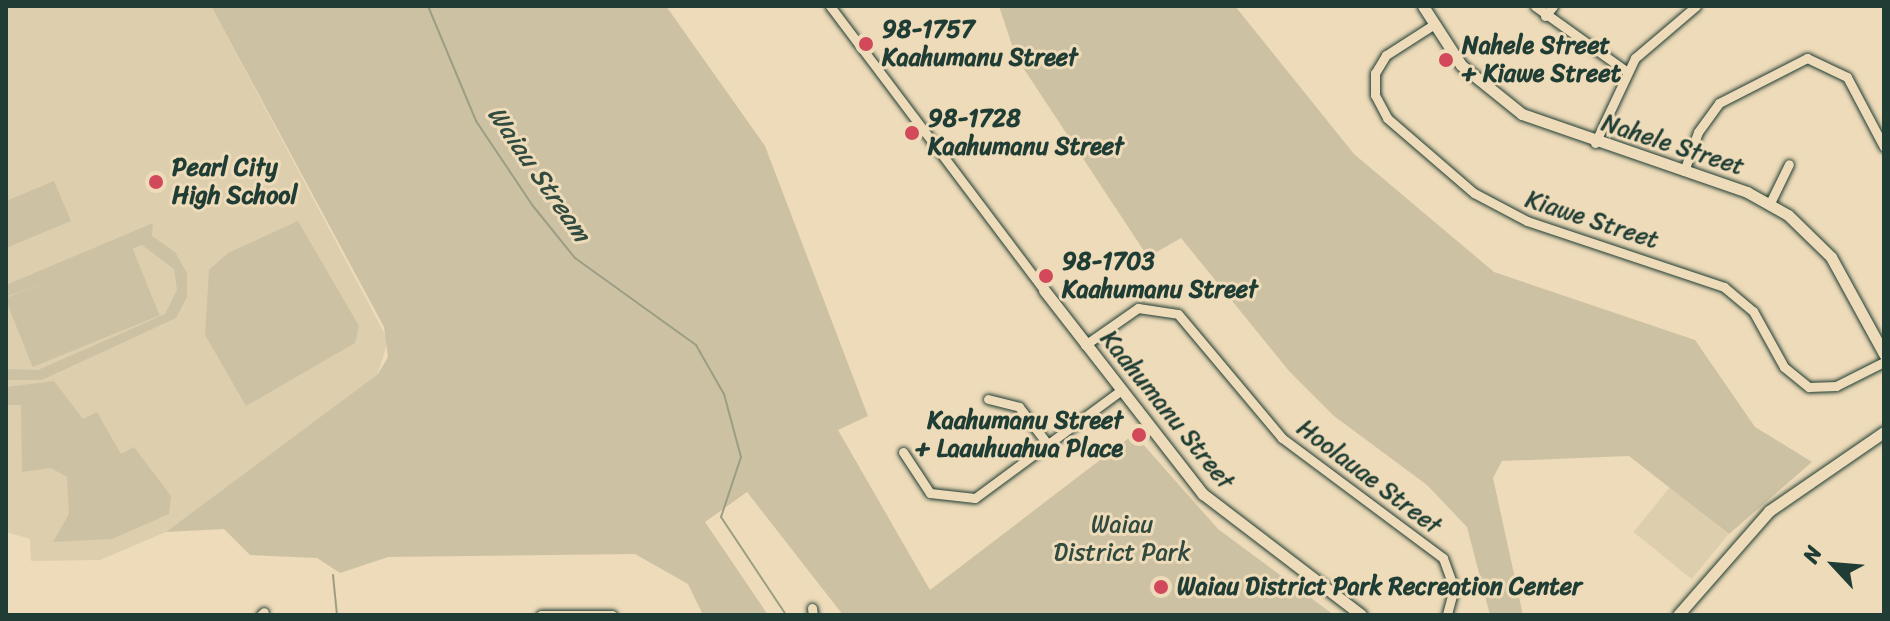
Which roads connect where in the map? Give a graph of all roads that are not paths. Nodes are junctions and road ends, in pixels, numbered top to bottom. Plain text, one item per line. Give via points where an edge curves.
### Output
1 (830, 6) edge
2 (1423, 6) edge
3 (1535, 6) edge
4 (1553, 6) edge
5 (1696, 6) edge
6 (1545, 16) junction
7 (1433, 25) junction
8 (1626, 71) junction
9 (1595, 143) junction
10 (1884, 147) edge
11 (1789, 164) dead end
12 (1684, 171) junction
13 (1770, 203) junction
14 (1044, 290) joint
15 (1085, 345) junction
16 (1884, 354) edge
17 (1884, 362) edge
18 (1120, 391) junction
19 (988, 399) dead end
20 (1884, 432) edge
21 (1049, 446) junction
22 (903, 452) dead end
23 (541, 615) edge
24 (612, 615) edge
25 (1361, 615) edge
26 (1447, 615) edge
27 (1678, 615) edge

1 - 14 street, Kaahumanu Street
2 - 7 street, Nahele Street
3 - 6 street
4 - 6 street
5 - 8 street
6 - 8 street
7 - 9 street, Nahele Street via 1496,97
7 - 17 street, Kiawe Street via 1386,55 1375,73 1375,95 1387,118 1474,193 1521,218 1724,287 1748,306 1784,367 1809,387 1836,386
8 - 9 street
9 - 12 street, Nahele Street
10 - 12 street via 1847,77 1807,58 1719,103 1698,132
11 - 13 street
12 - 13 street, Nahele Street
13 - 16 street, Nahele Street via 1831,257
14 - 15 street, Kaahumanu Street
15 - 18 street, Kaahumanu Street
15 - 26 street, Hoolauae Street via 1138,308 1178,314 1282,438 1443,558 1454,588
18 - 21 street
18 - 25 street, Kaahumanu Street via 1223,513
19 - 21 street via 1019,407
20 - 27 street via 1769,511
21 - 22 street via 983,495 959,501 925,490
23 - 24 street

